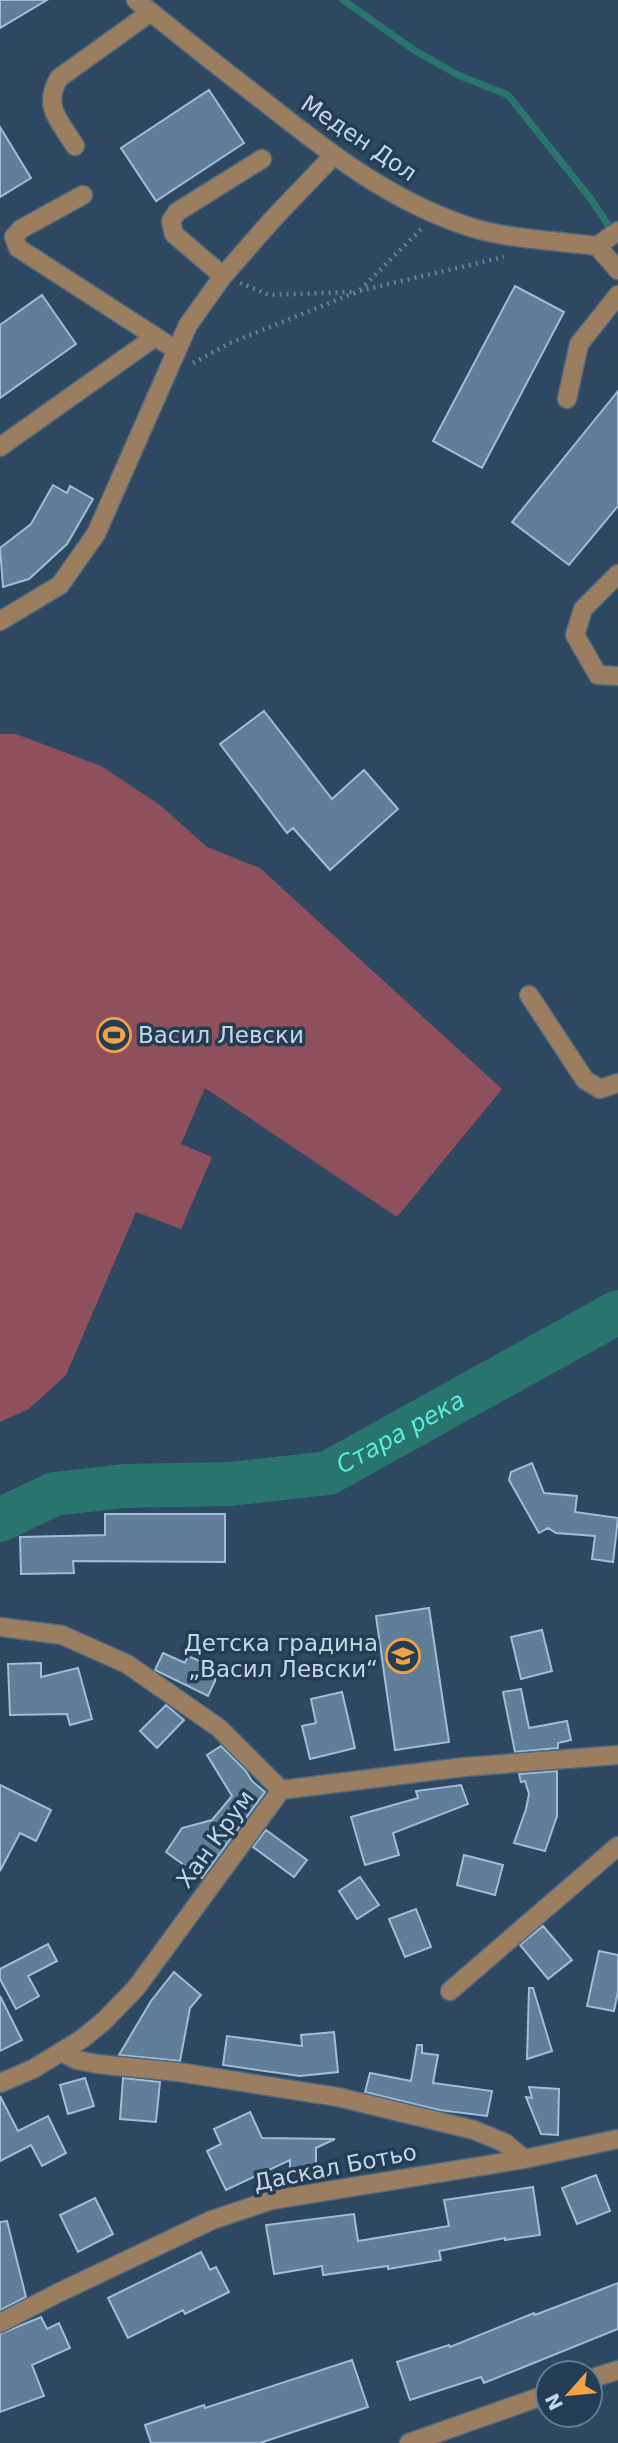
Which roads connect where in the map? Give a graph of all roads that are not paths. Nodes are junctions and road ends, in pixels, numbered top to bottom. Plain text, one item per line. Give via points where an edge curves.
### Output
1 (136, 0) edge
2 (151, 12) junction
3 (75, 146) dead end
4 (333, 156) junction
5 (262, 159) dead end
6 (83, 195) dead end
7 (607, 238) edge
8 (618, 270) edge
9 (223, 276) junction
10 (618, 295) edge
11 (155, 337) junction
12 (176, 350) junction
13 (567, 399) dead end
14 (0, 447) edge
15 (618, 574) edge
16 (0, 621) edge
17 (618, 676) edge
18 (528, 995) dead end
19 (618, 1083) edge
20 (0, 1627) edge
21 (618, 1755) edge
22 (281, 1790) junction
23 (618, 1846) edge
24 (450, 1991) dead end
25 (61, 2052) junction
26 (0, 2083) edge
27 (618, 2139) edge
28 (524, 2160) junction
29 (0, 2323) edge
30 (534, 2399) edge
31 (409, 2443) edge

1 - 2 street, Меден Дол
2 - 3 street via 58,78 51,91 51,106
2 - 4 street, Меден Дол
4 - 7 street, Меден Дол via 379,187 473,228 535,239
4 - 9 street
5 - 9 street via 177,212 172,221 174,234
6 - 11 street via 21,229 15,237 18,248
7 - 8 street, Меден Дол
9 - 12 street
10 - 13 street via 579,345
11 - 12 street
11 - 14 street
12 - 16 street via 96,534 60,585
15 - 17 street via 583,609 575,635 598,675
18 - 19 street via 585,1080 600,1089
20 - 22 street via 62,1635 127,1664 219,1728
21 - 22 street, Хан Крум via 464,1767
22 - 25 street, Хан Крум via 136,1988 104,2021
23 - 24 street
25 - 26 street, Хан Крум
25 - 28 street via 97,2064 338,2097 474,2130 505,2143
27 - 28 street, Даскал Ботьо
28 - 29 street, Даскал Ботьо via 272,2200 212,2220
30 - 31 street

